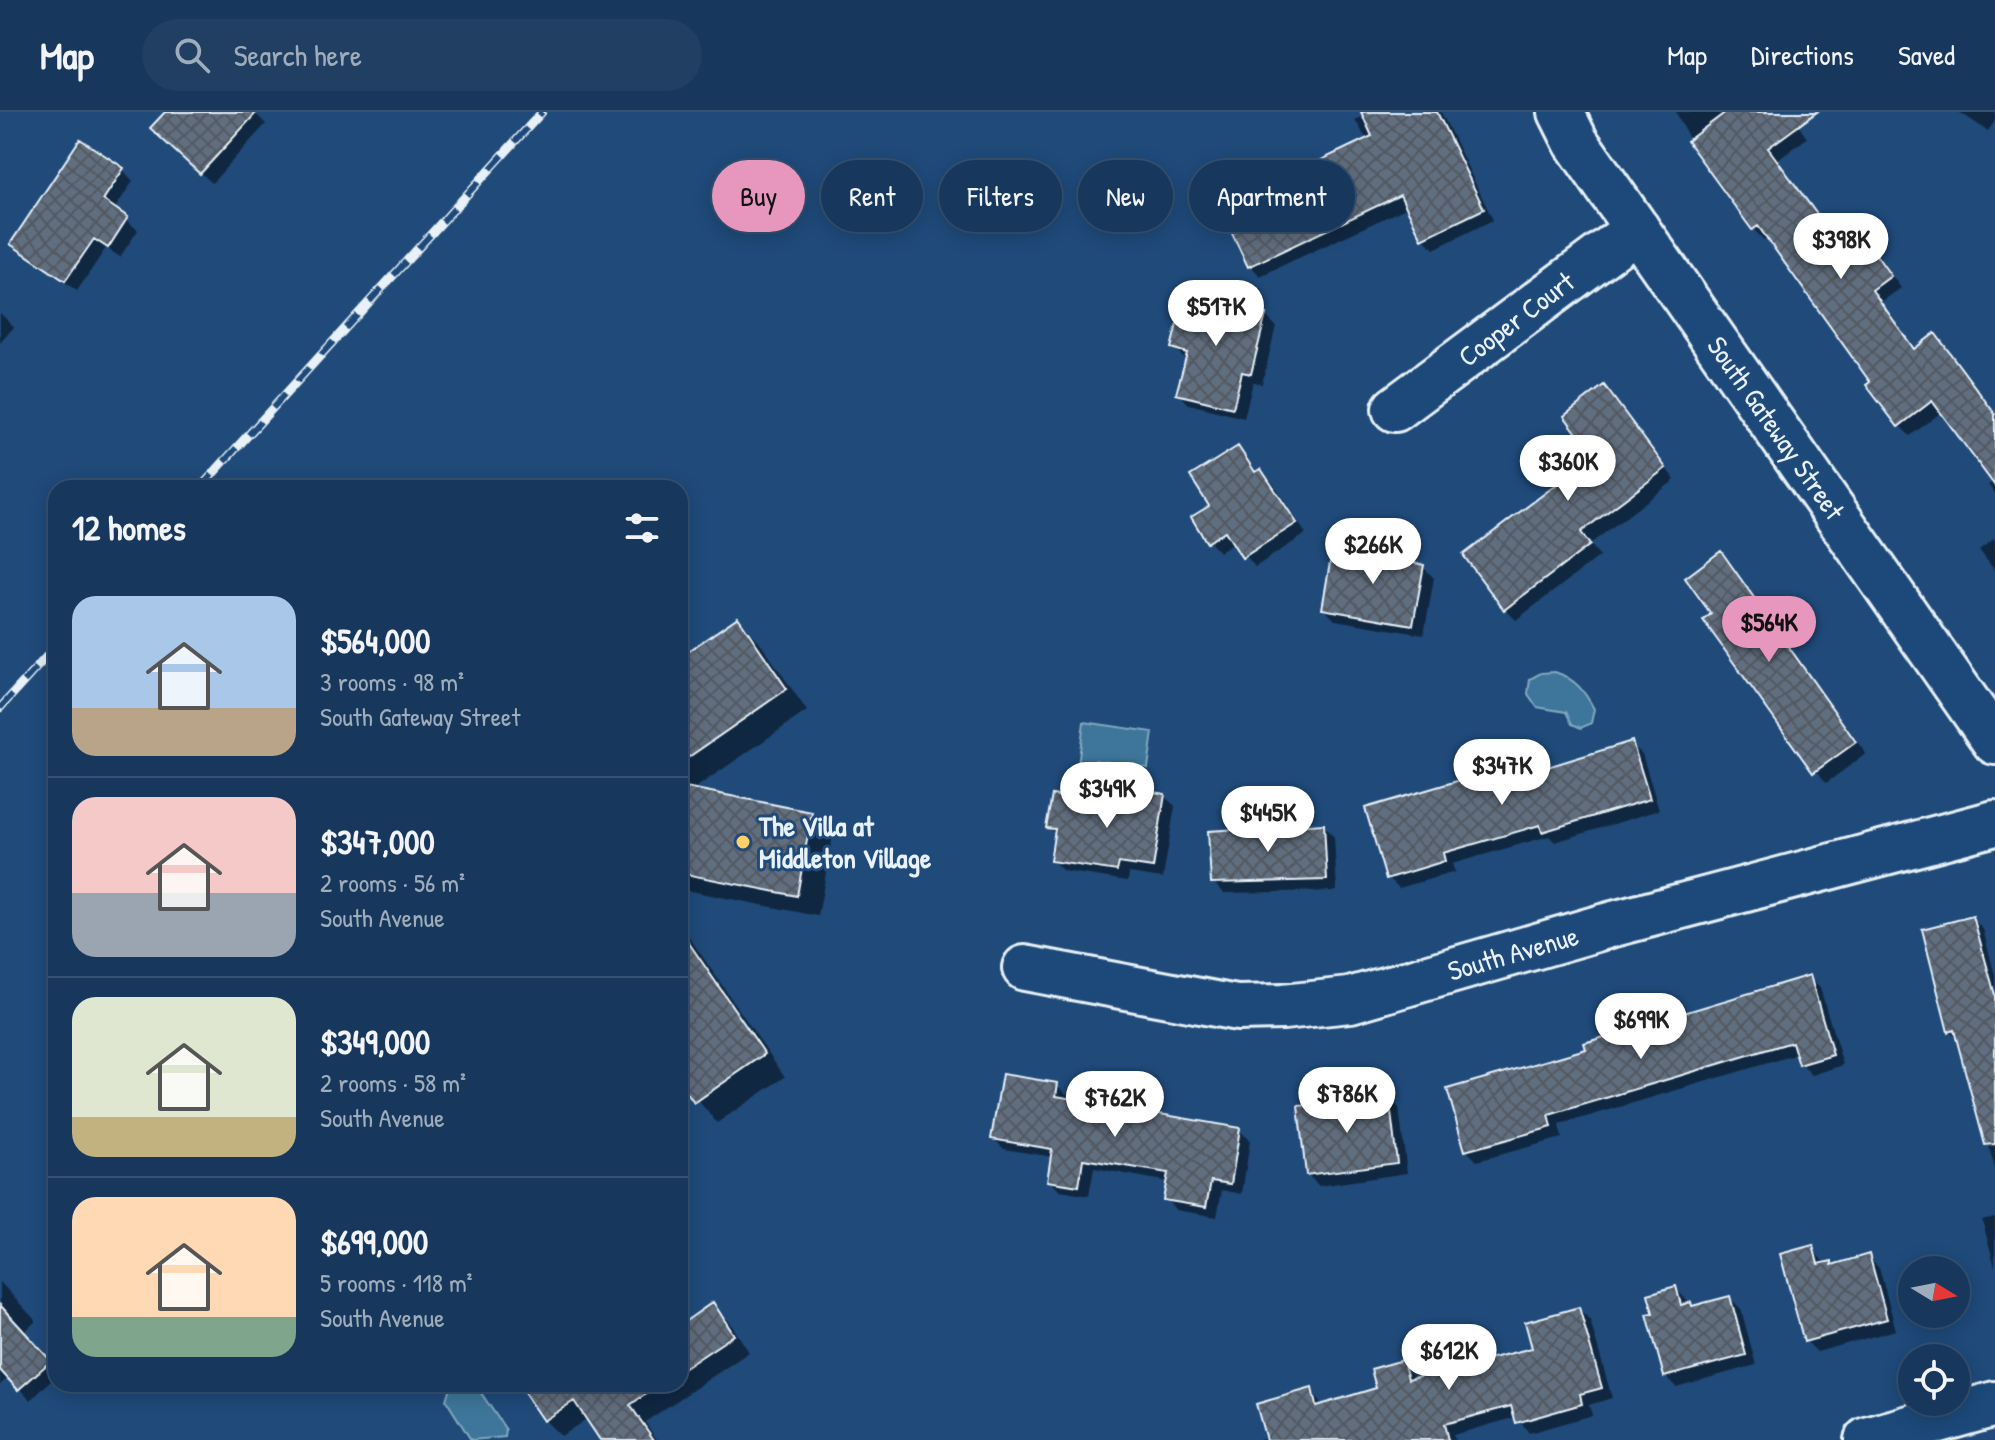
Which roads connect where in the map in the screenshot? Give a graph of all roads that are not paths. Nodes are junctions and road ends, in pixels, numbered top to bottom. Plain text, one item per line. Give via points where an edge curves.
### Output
1 (1561, 112) edge
2 (1637, 229) junction
3 (1395, 409) dead end
4 (1995, 742) edge
5 (1995, 823) edge
6 (1025, 968) dead end
7 (1995, 1404) edge
8 (1867, 1440) edge

1 - 2 street, South Gateway Street
2 - 3 street, Cooper Court
2 - 4 street, South Gateway Street
5 - 6 street, South Avenue via 1350,1000 1237,1008
7 - 8 street

